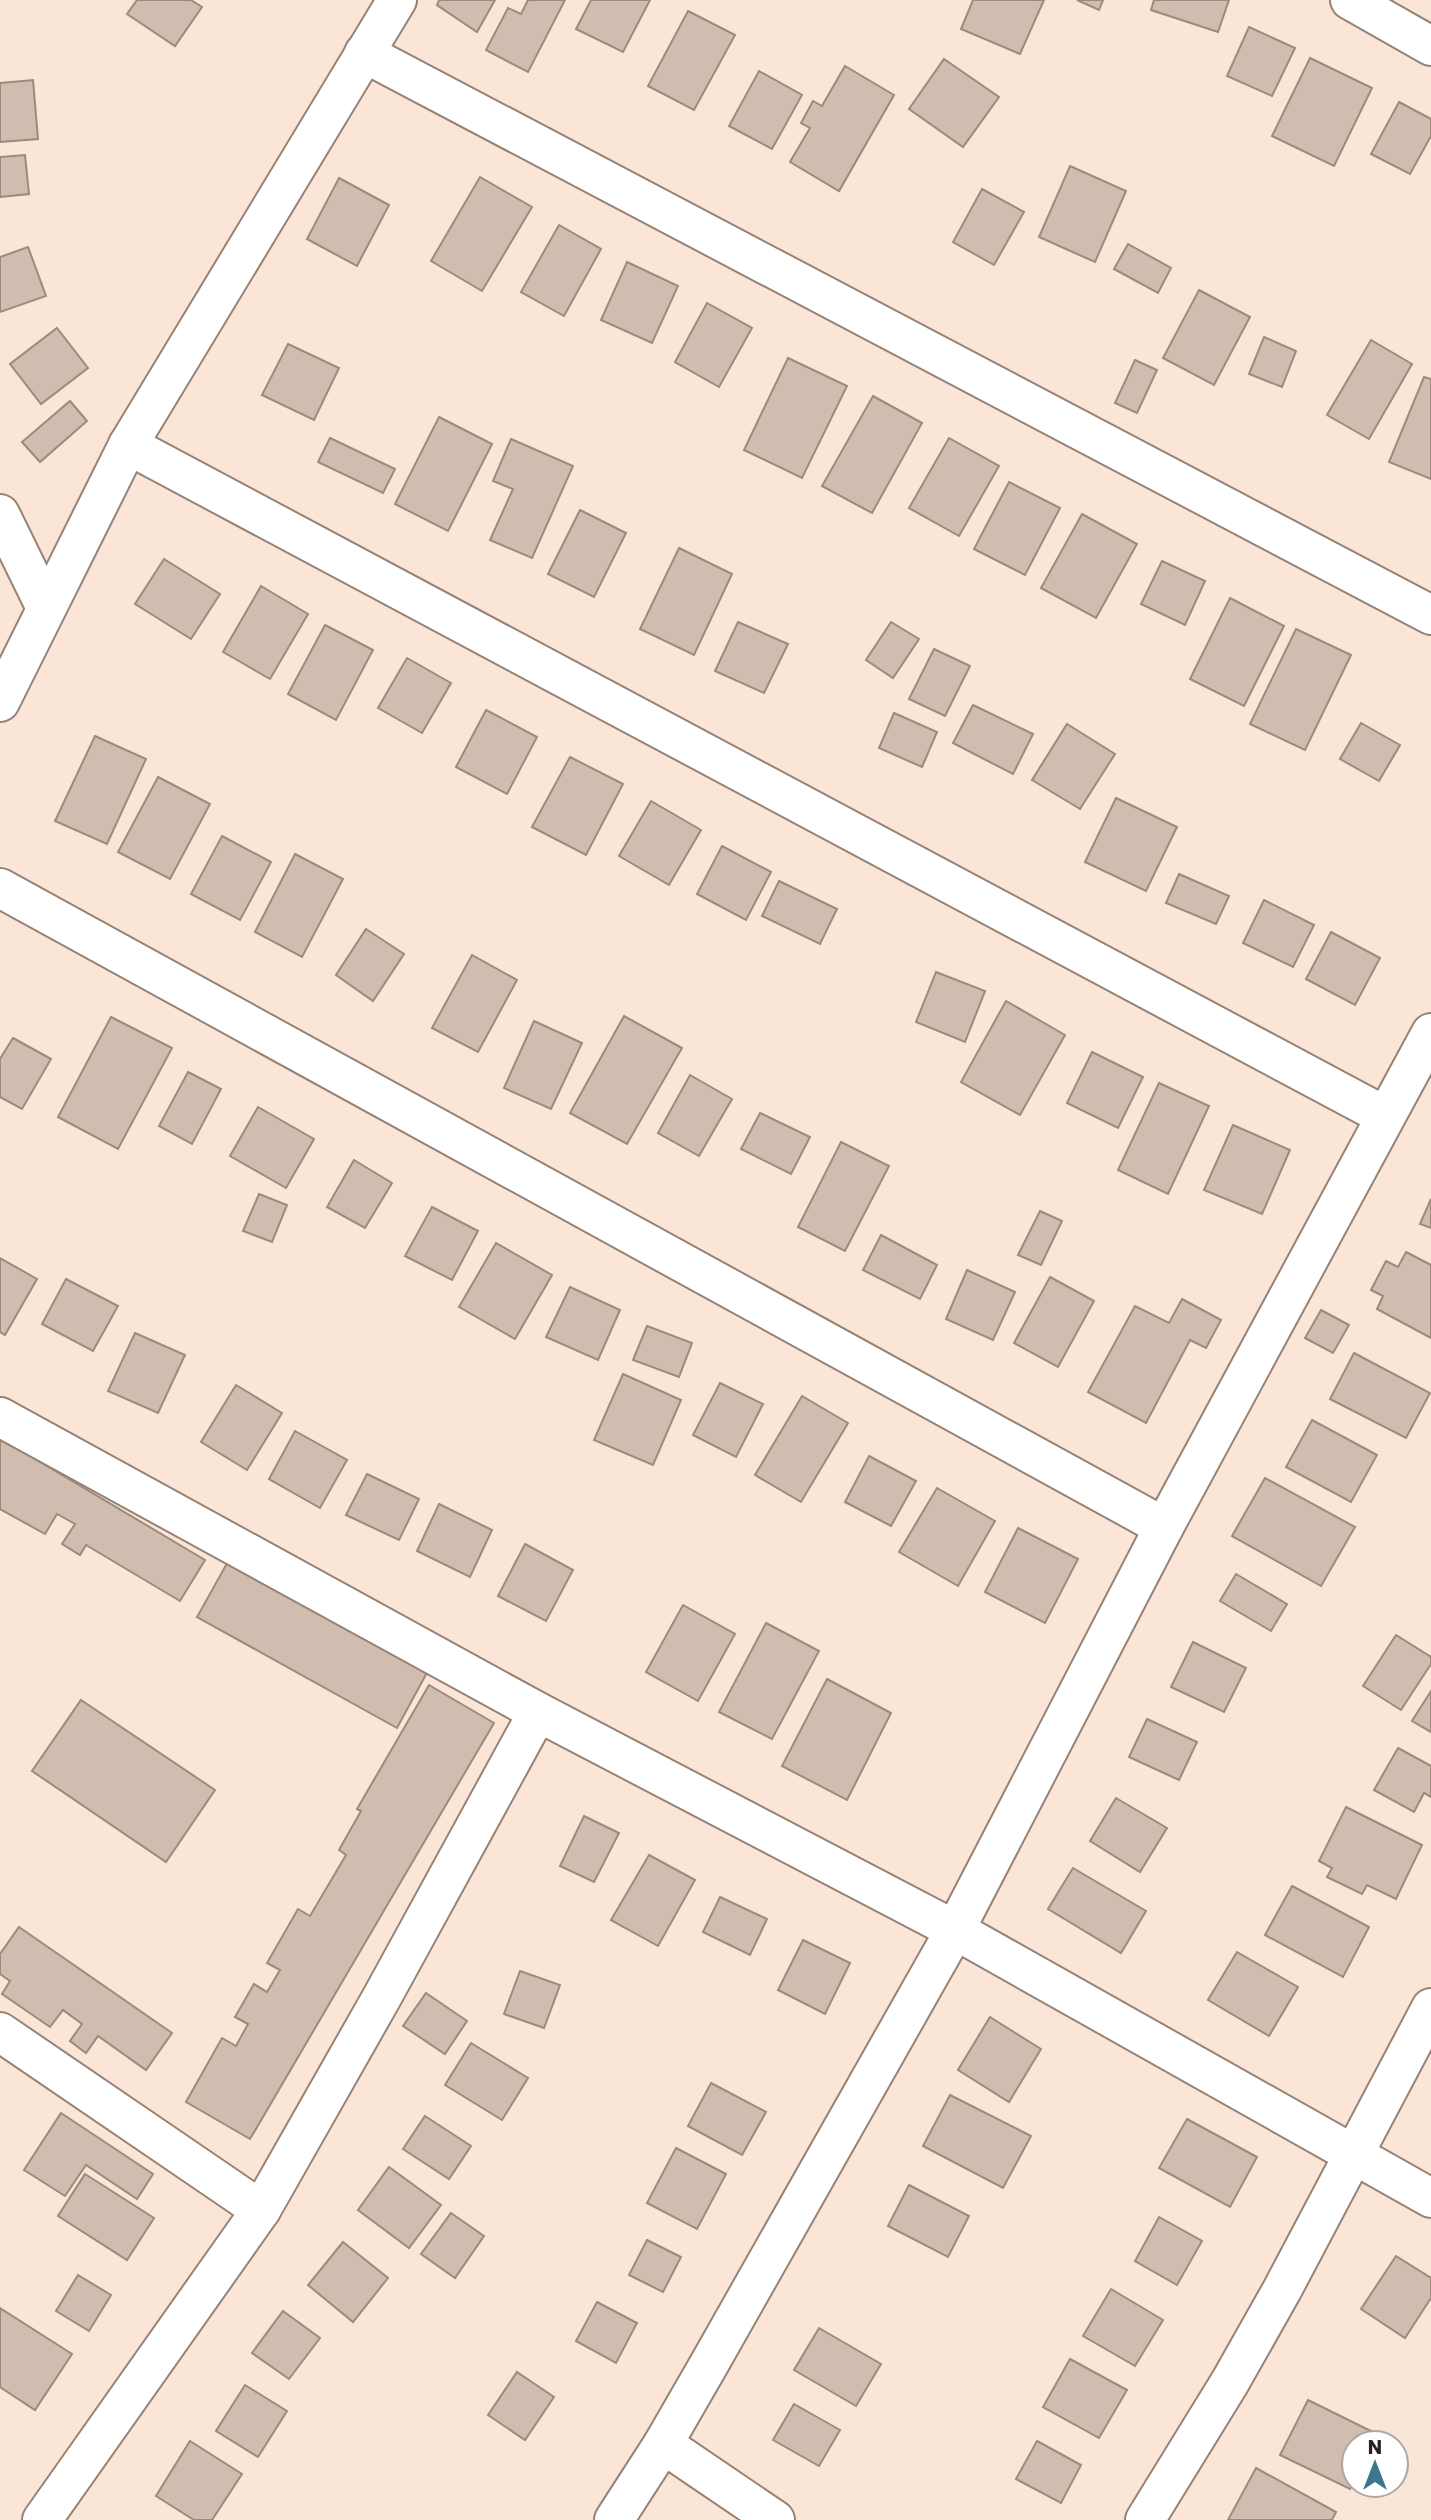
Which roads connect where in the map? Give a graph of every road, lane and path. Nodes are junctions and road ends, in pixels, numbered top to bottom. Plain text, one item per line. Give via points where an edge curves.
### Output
1 (397, 0) edge
2 (1350, 0) edge
3 (1431, 46) edge
4 (364, 53) junction
5 (128, 446) junction
6 (0, 514) edge
7 (46, 608) junction
8 (1431, 615) edge
9 (0, 702) edge
10 (0, 888) edge
11 (1431, 1033) edge
12 (1385, 1116) junction
13 (0, 1417) edge
14 (1164, 1527) junction
15 (538, 1712) junction
16 (955, 1930) junction
17 (1431, 2008) edge
18 (0, 2032) edge
19 (1353, 2152) junction
20 (1431, 2198) edge
21 (261, 2210) junction
22 (663, 2444) junction
23 (42, 2520) edge
24 (614, 2520) edge
25 (775, 2520) edge
26 (1145, 2520) edge

1 - 4 street
2 - 3 street
4 - 5 street
4 - 8 street
5 - 7 street
5 - 12 street
6 - 7 street
7 - 9 street
10 - 14 street
11 - 12 street
12 - 14 street
13 - 15 street
14 - 16 street
15 - 16 street
15 - 21 street
16 - 19 street
16 - 22 street
17 - 19 street
18 - 21 street
19 - 20 street
19 - 26 street via 1282,2290
21 - 23 street
22 - 24 street
22 - 25 street

